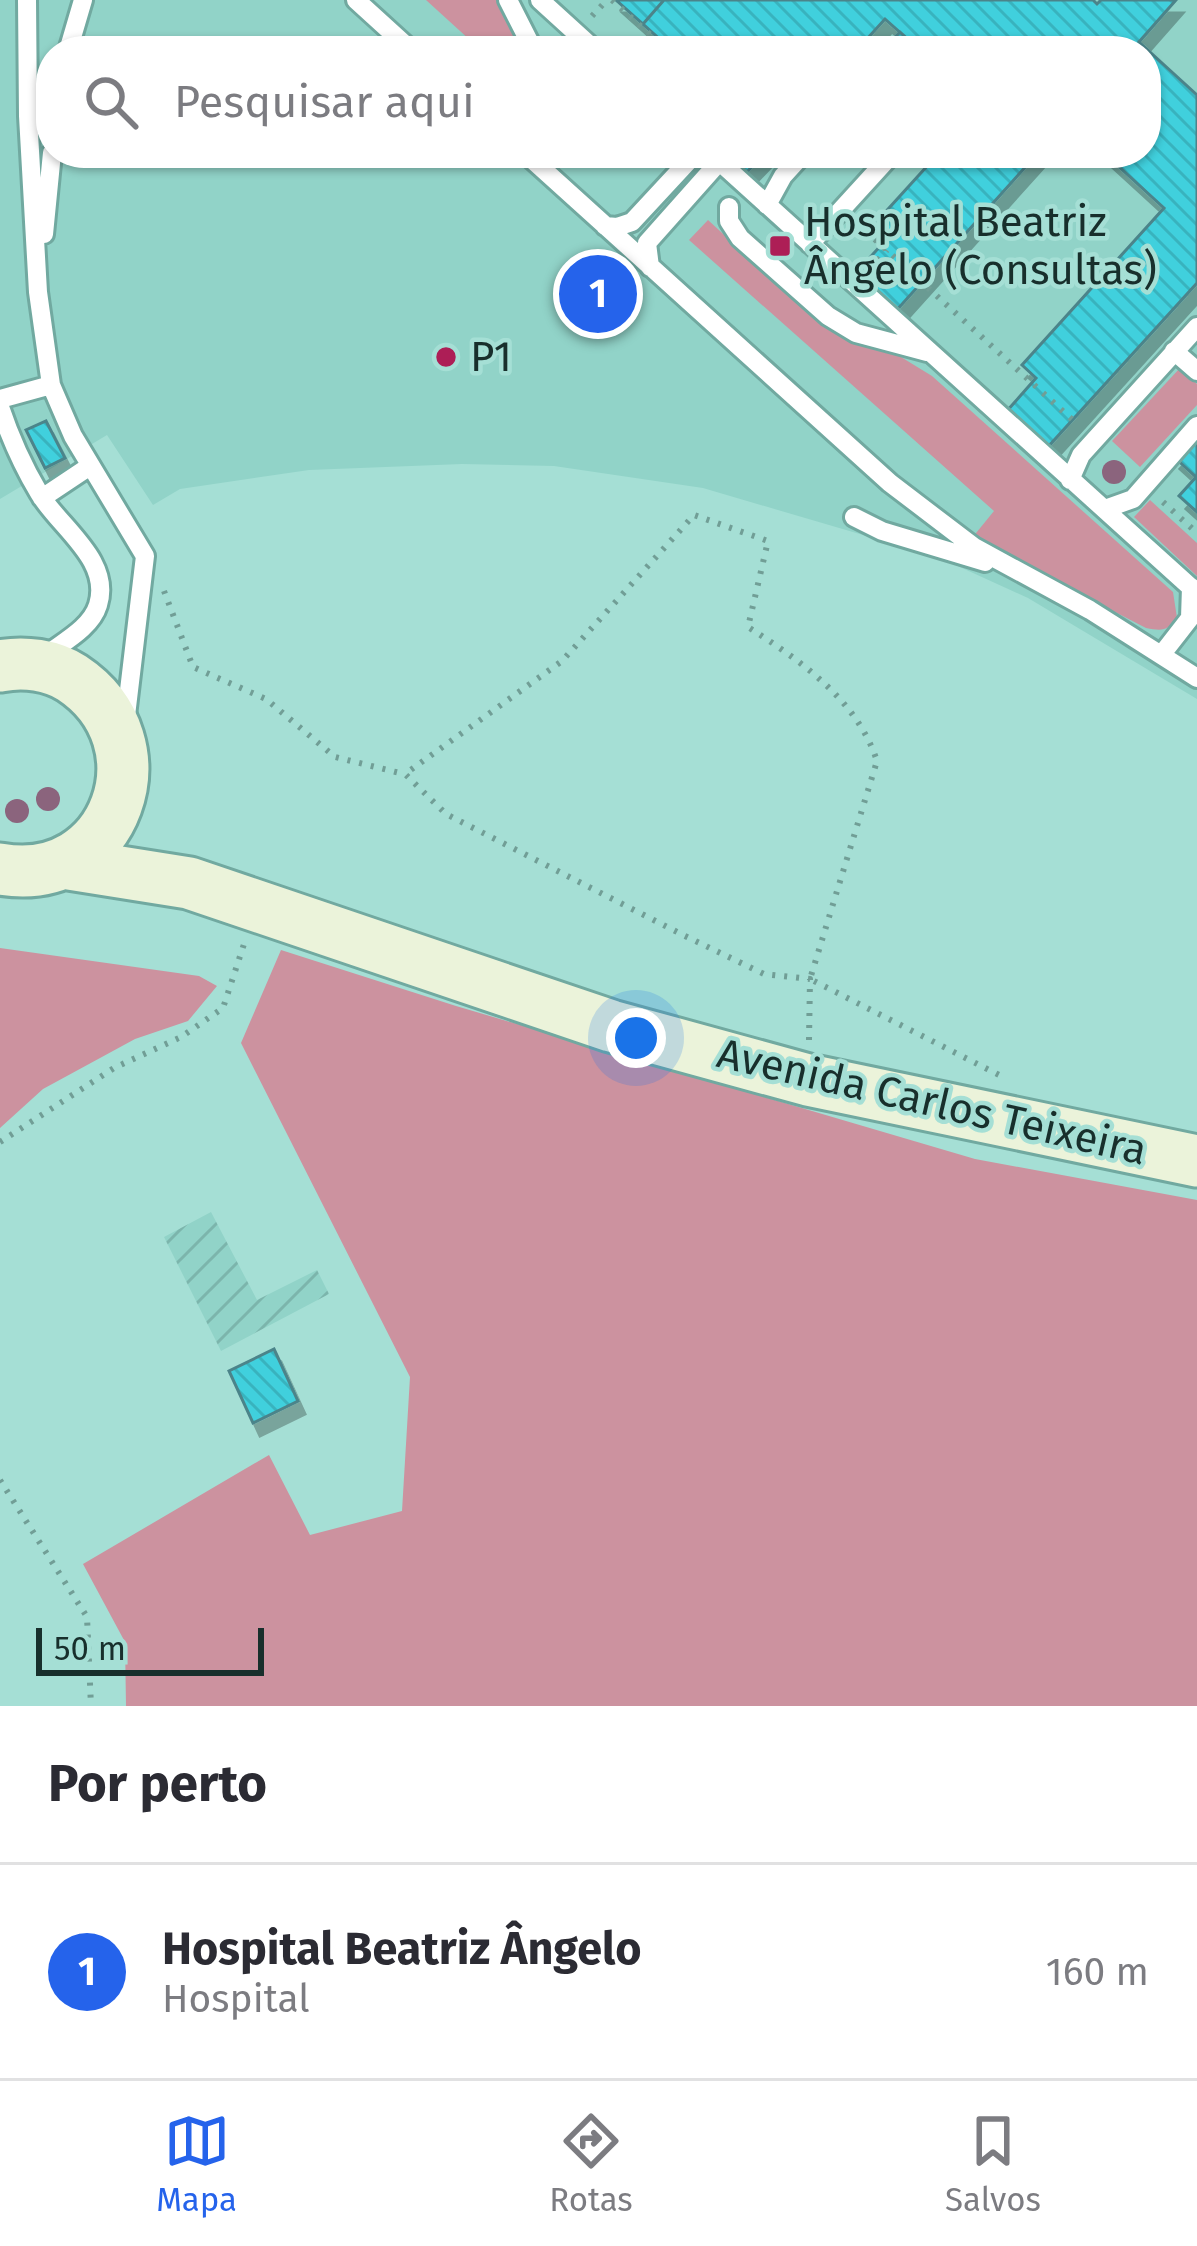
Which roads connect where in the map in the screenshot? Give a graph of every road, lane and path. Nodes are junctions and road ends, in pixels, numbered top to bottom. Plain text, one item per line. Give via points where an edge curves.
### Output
1 (27, 0) edge
2 (83, 0) edge
3 (356, 0) edge
4 (508, 0) edge
5 (540, 0) edge
6 (609, 0) edge
7 (586, 22) dead end
8 (72, 36) edge
9 (396, 36) edge
10 (526, 36) edge
11 (580, 36) edge
12 (651, 36) edge
13 (50, 168) edge
14 (541, 168) edge
15 (682, 168) edge
16 (707, 168) edge
17 (726, 168) edge
18 (790, 168) edge
19 (879, 168) edge
20 (767, 205) junction
21 (729, 207) dead end
22 (854, 220) dead end
23 (604, 226) junction
24 (810, 244) junction
25 (887, 250) junction
26 (650, 267) junction
27 (863, 276) dead end
28 (38, 292) junction
29 (1197, 327) edge
30 (1174, 351) junction
31 (932, 354) junction
32 (1197, 371) edge
33 (51, 385) junction
34 (0, 403) edge
35 (1197, 425) edge
36 (1084, 430) dead end
37 (90, 466) junction
38 (1070, 480) junction
39 (1156, 495) dead end
40 (42, 498) junction
41 (1105, 509) junction
42 (854, 517) dead end
43 (1197, 533) edge
44 (145, 556) junction
45 (1023, 576) junction
46 (1194, 590) edge
47 (1162, 654) junction
48 (17, 665) edge
49 (1197, 678) edge
50 (122, 741) junction
51 (405, 774) junction
52 (115, 813) junction
53 (63, 863) junction
54 (0, 868) edge
55 (189, 883) junction
56 (257, 903) junction
57 (810, 979) junction
58 (808, 1079) junction
59 (1008, 1080) dead end
60 (0, 1142) edge
61 (1197, 1161) edge
62 (0, 1480) edge
63 (91, 1706) edge

1 - 28 lane
2 - 8 lane
3 - 9 lane
4 - 10 lane
5 - 11 lane
6 - 7 path
6 - 12 path
13 - 28 lane
14 - 23 lane
15 - 23 lane via 632,222
16 - 26 lane via 647,244
17 - 20 lane
18 - 20 lane
19 - 24 lane
20 - 24 lane
21 - 31 lane via 740,238 828,316 856,333
22 - 25 path
23 - 26 lane
24 - 31 lane
25 - 27 path
25 - 36 path
26 - 45 lane via 890,483
28 - 33 lane
29 - 30 lane
30 - 32 lane
30 - 38 lane via 1081,455
31 - 38 lane
33 - 34 lane
33 - 37 lane
34 - 40 lane
35 - 41 lane via 1133,499
37 - 40 lane
37 - 44 lane
38 - 41 lane
39 - 43 path
40 - 48 lane via 94,562 98,606 87,624
41 - 46 lane
42 - 45 lane
44 - 50 lane
44 - 51 path via 193,667 266,700 335,757
45 - 47 lane
46 - 47 lane via 1190,618
47 - 49 lane
48 - 50 main road via 64,673 89,689
50 - 52 main road
51 - 57 path via 446,814 683,935 764,974
51 - 57 path via 562,661 694,515 768,541 748,627 832,691 867,733 877,761
52 - 53 main road
52 - 55 main road, Avenida Carlos Teixeira
53 - 54 main road, Avenida Carlos Teixeira
53 - 55 main road, Avenida Carlos Teixeira
55 - 56 main road, Avenida Carlos Teixeira
56 - 58 main road, Avenida Carlos Teixeira via 589,1019
56 - 60 path via 224,1008
57 - 58 path
57 - 59 path
58 - 61 main road, Avenida Carlos Teixeira
62 - 63 path via 87,1617

